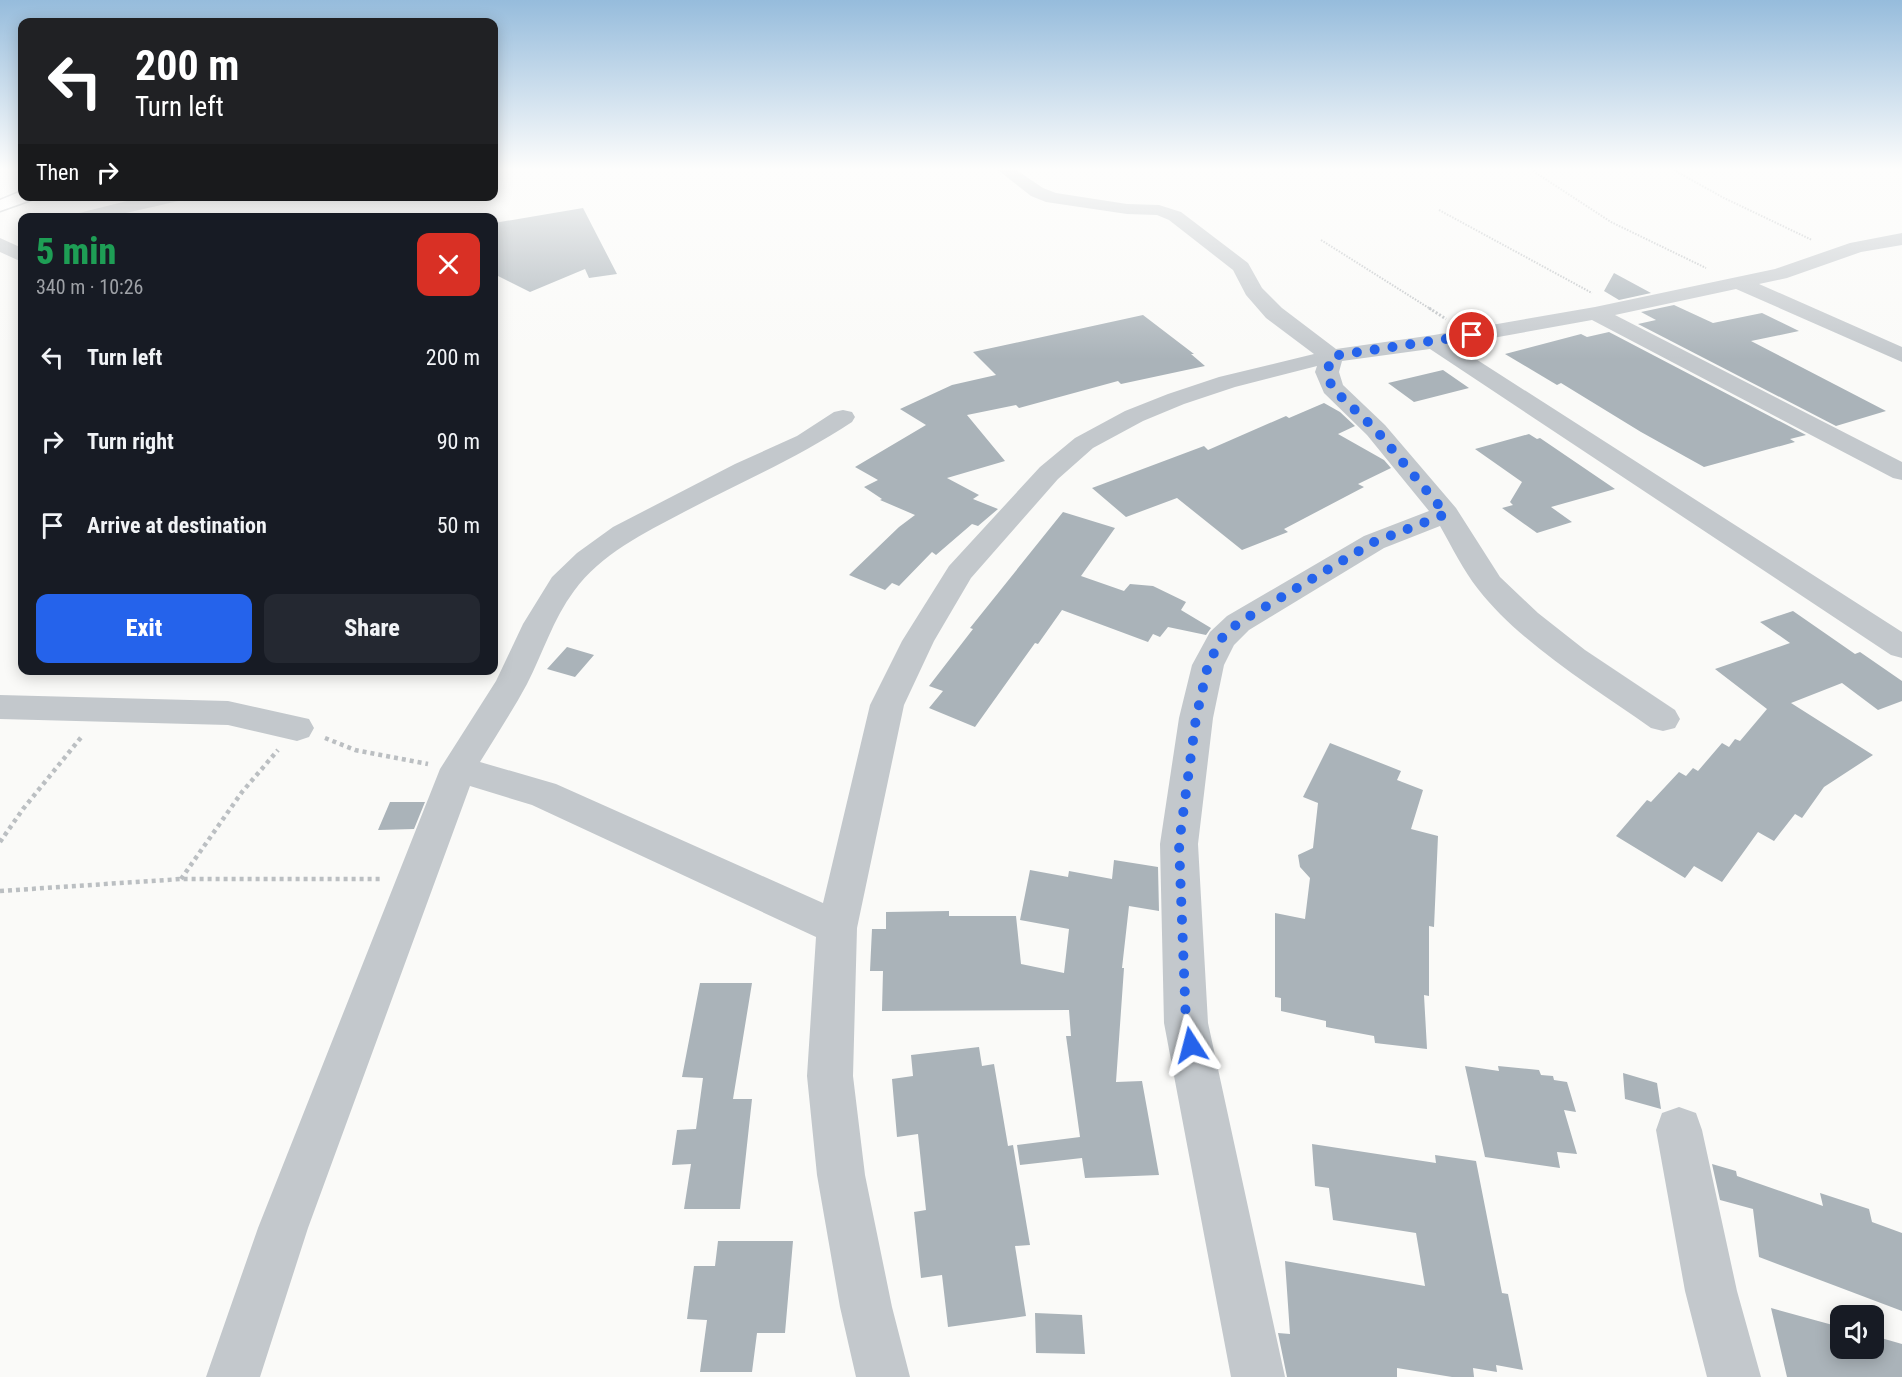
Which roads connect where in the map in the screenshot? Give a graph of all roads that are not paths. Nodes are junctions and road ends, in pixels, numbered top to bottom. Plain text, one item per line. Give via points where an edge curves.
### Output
1 (1195, 231) edge
2 (18, 234) edge
3 (0, 238) edge
4 (1902, 239) edge
5 (0, 244) edge
6 (18, 254) edge
7 (1737, 282) junction
8 (1607, 310) junction
9 (1434, 342) junction
10 (1902, 355) edge
11 (1332, 356) junction
12 (843, 417) dead end
13 (1902, 472) edge
14 (1446, 514) junction
15 (1902, 647) edge
16 (0, 707) edge
17 (1663, 719) dead end
18 (297, 728) road end
19 (458, 769) junction
20 (837, 928) junction
21 (1679, 1130) dead end
22 (233, 1377) edge
23 (882, 1377) edge
24 (1258, 1377) edge
25 (1734, 1377) edge

1 - 11 street via 1241,267 1254,291 1274,313
2 - 3 street
4 - 7 street via 1838,253 1780,274
5 - 6 street
7 - 8 street
7 - 10 street
8 - 9 street
8 - 13 street
9 - 11 street
9 - 15 street
11 - 14 street via 1327,372 1332,388 1376,430
11 - 20 street via 1176,399 1084,443 1049,473 959,573 886,705
12 - 19 street via 806,441 623,533 587,559 563,584 538,624 511,682
14 - 17 street via 1489,583 1527,620 1574,658
14 - 24 street via 1374,542 1238,623 1221,639 1208,665 1198,707 1179,844 1186,1023
16 - 18 street via 228,713
19 - 20 street via 543,794
19 - 22 street via 283,1228
20 - 23 street via 830,1076 841,1175
21 - 25 street

